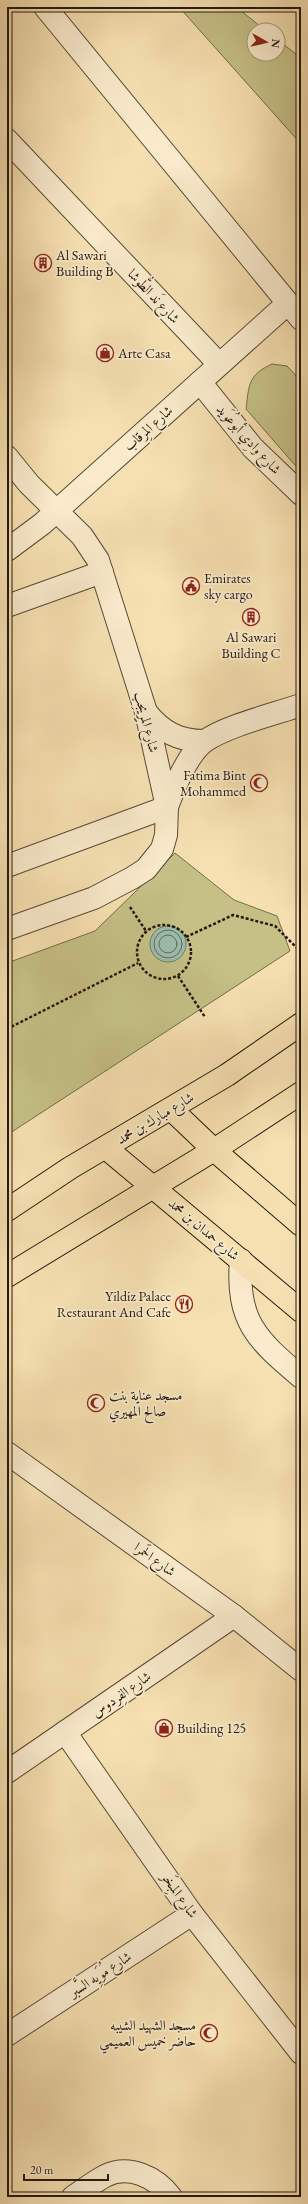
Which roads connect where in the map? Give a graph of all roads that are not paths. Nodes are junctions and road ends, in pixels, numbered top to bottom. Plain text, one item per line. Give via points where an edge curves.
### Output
1 (45, 7) edge
2 (7, 140) edge
3 (29, 164) junction
4 (7, 165) edge
5 (294, 311) edge
6 (219, 364) junction
7 (200, 382) junction
8 (7, 457) edge
9 (301, 494) edge
10 (56, 510) junction
11 (7, 550) edge
12 (102, 572) junction
13 (7, 606) edge
14 (301, 705) edge
15 (146, 712) junction
16 (204, 741) junction
17 (167, 807) junction
18 (7, 866) edge
19 (7, 929) edge
20 (301, 1024) edge
21 (301, 1093) edge
22 (171, 1109) junction
23 (106, 1148) junction
24 (214, 1150) junction
25 (153, 1187) junction
26 (7, 1210) edge
27 (301, 1225) edge
28 (241, 1260) junction
29 (7, 1276) edge
30 (301, 1311) edge
31 (301, 1377) edge
32 (7, 1453) edge
33 (234, 1616) junction
34 (301, 1670) edge
35 (65, 1732) junction
36 (7, 1772) edge
37 (192, 1914) junction
38 (7, 2035) edge
39 (301, 2053) edge
40 (73, 2197) edge
41 (171, 2197) edge

1 - 5 street
2 - 3 street, شارع نَد الطُّوشا
3 - 4 street
3 - 6 street, شارع نَد الطُّوشا
5 - 6 street, شارع المِرقاب
6 - 7 street, شارع المِرقاب
7 - 9 street, شارع وادِي أبوعُوَيد via 252,448
7 - 10 street, شارع المِرقاب
8 - 10 street, شارع المِرِيجِب via 29,484
10 - 11 street, شارع المِرقاب via 26,538
10 - 12 street, شارع المِرِيجِب via 82,536 98,560
12 - 13 street
12 - 15 street, شارع المِرِيجِب
14 - 16 street
15 - 16 street via 171,735 187,740
15 - 17 street, شارع المِرِيجِب
16 - 17 street via 187,764
17 - 18 street
17 - 19 street, شارع المِرِيجِب via 166,835 162,848 146,869 94,898
20 - 22 main road, شارع مبارك بن محمد via 227,1075
21 - 24 main road
22 - 23 main road, شارع مبارك بن محمد
22 - 24 main road
23 - 25 main road, شارع حمدان بن محمد
23 - 26 main road, شارع مبارك بن محمد via 70,1168
24 - 25 main road
24 - 27 main road
25 - 28 main road, شارع حمدان بن محمد
25 - 29 main road
28 - 30 main road, شارع حمدان بن محمد
28 - 31 street via 239,1281 249,1323 261,1341
32 - 33 street, شارع الحَمرا
33 - 34 street, شارع الحَمرا
33 - 35 street, شارع الفِردوس
35 - 36 street, شارع الفِردوس
35 - 37 street, شارع المِبخَر
37 - 38 street, شارع مُوَيِه السَّبر
37 - 39 street, شارع المِبخَر
40 - 41 street via 106,2175 125,2172 145,2175 162,2185

